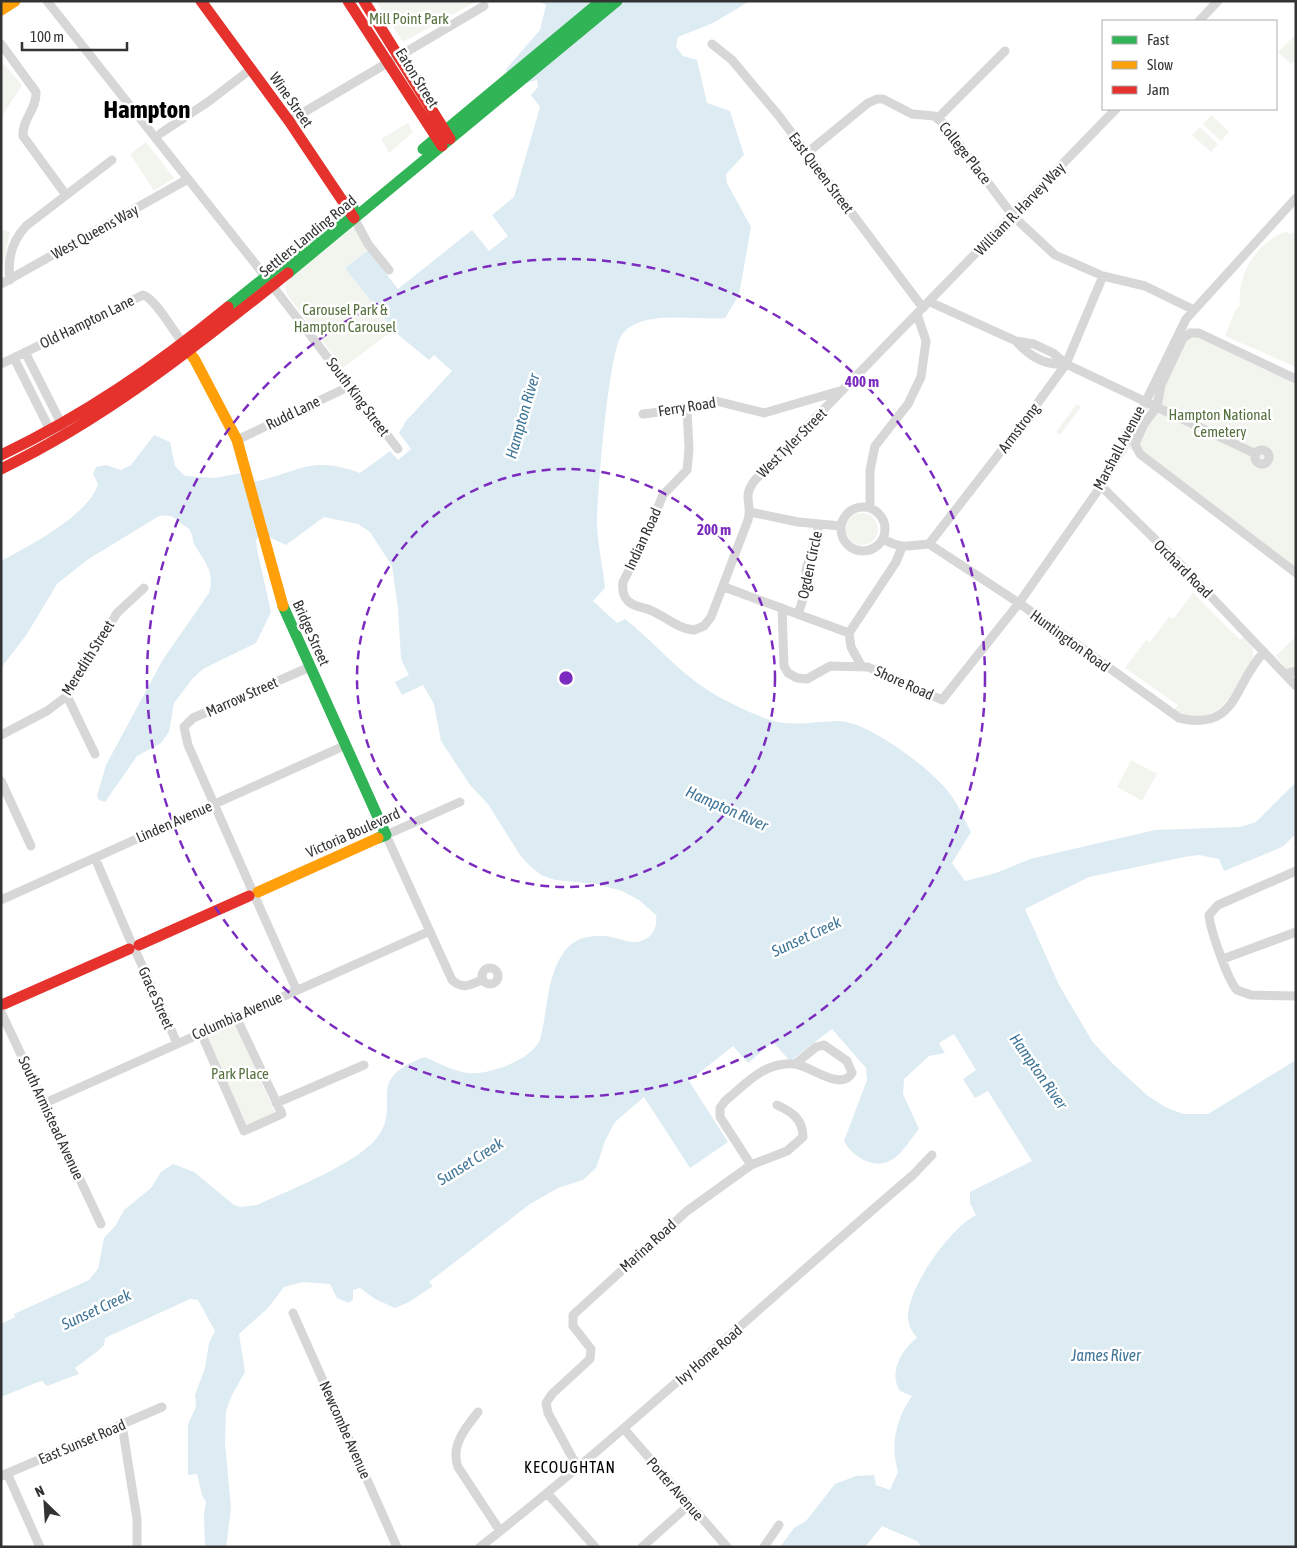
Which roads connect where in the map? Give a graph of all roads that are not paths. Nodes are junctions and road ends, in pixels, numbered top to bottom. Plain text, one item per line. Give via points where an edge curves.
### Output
1 (14, 1) edge
2 (47, 1) edge
3 (201, 1) edge
4 (348, 1) edge
5 (364, 1) edge
6 (601, 1) edge
7 (616, 1) edge
8 (1218, 1) edge
9 (484, 6) dead end
10 (1, 10) edge
11 (1200, 20) edge
12 (1, 44) edge
13 (712, 44) dead end
14 (1005, 51) dead end
15 (399, 55) junction
16 (389, 62) junction
17 (251, 69) junction
18 (1115, 110) edge
19 (476, 112) junction
20 (938, 118) junction
21 (289, 121) junction
22 (162, 133) dead end
23 (443, 139) junction
24 (807, 153) junction
25 (112, 160) dead end
26 (188, 179) junction
27 (66, 194) junction
28 (1296, 198) edge
29 (351, 215) junction
30 (1013, 216) junction
31 (389, 270) dead end
32 (1103, 276) junction
33 (10, 280) junction
34 (269, 281) junction
35 (1, 284) edge
36 (923, 308) junction
37 (1194, 310) junction
38 (186, 347) junction
39 (25, 352) junction
40 (14, 358) junction
41 (1, 364) edge
42 (1066, 364) junction
43 (1296, 378) edge
44 (350, 386) junction
45 (846, 389) junction
46 (1144, 401) junction
47 (1157, 407) junction
48 (687, 409) junction
49 (643, 414) dead end
50 (64, 431) junction
51 (54, 437) junction
52 (237, 440) junction
53 (398, 449) dead end
54 (1256, 454) dead end
55 (1, 455) edge
56 (1, 469) edge
57 (1101, 486) junction
58 (870, 507) junction
59 (750, 512) junction
60 (819, 525) junction
61 (841, 526) junction
62 (883, 539) junction
63 (929, 544) junction
64 (902, 547) junction
65 (1296, 573) edge
66 (144, 588) dead end
67 (724, 588) junction
68 (1019, 603) junction
69 (782, 608) junction
70 (798, 614) junction
71 (698, 629) joint
72 (849, 632) junction
73 (1264, 652) junction
74 (310, 667) junction
75 (862, 667) junction
76 (1296, 671) edge
77 (1285, 674) junction
78 (1296, 686) edge
79 (67, 696) junction
80 (942, 700) joint
81 (1, 735) edge
82 (346, 745) junction
83 (95, 754) dead end
84 (1, 781) edge
85 (460, 802) dead end
86 (214, 804) junction
87 (386, 835) junction
88 (31, 846) dead end
89 (95, 858) junction
90 (1296, 870) edge
91 (254, 894) junction
92 (1, 900) edge
93 (430, 931) junction
94 (1296, 932) edge
95 (134, 947) junction
96 (1223, 959) junction
97 (482, 980) dead end
98 (296, 989) junction
99 (1296, 996) edge
100 (2, 1008) edge
101 (236, 1017) junction
102 (200, 1033) junction
103 (177, 1043) junction
104 (796, 1064) junction
105 (364, 1065) dead end
106 (45, 1103) junction
107 (276, 1103) junction
108 (777, 1105) dead end
109 (932, 1155) dead end
110 (751, 1165) junction
111 (101, 1224) dead end
112 (293, 1314) dead end
113 (162, 1407) dead end
114 (478, 1412) dead end
115 (122, 1425) junction
116 (624, 1429) junction
117 (578, 1468) junction
118 (4, 1475) edge
119 (548, 1494) junction
120 (689, 1505) junction
121 (778, 1524) dead end
122 (500, 1531) junction
123 (40, 1547) edge
124 (137, 1547) edge
125 (397, 1547) edge
126 (480, 1547) edge
127 (595, 1547) edge
128 (642, 1547) edge
129 (727, 1547) edge
130 (764, 1547) edge

1 - 10 main road
2 - 26 street, South King Street
3 - 17 main road, Wine Street
4 - 16 main road, Eaton Street
5 - 15 main road, Eaton Street
6 - 19 main road, Settlers Landing Road
7 - 19 main road, Settlers Landing Road
8 - 11 street
9 - 15 street
12 - 27 street via 36,92 23,136
13 - 24 street, East Queen Street via 740,68
14 - 20 street
15 - 16 street
15 - 23 main road, Eaton Street
16 - 21 street
16 - 23 main road, Eaton Street
17 - 21 main road, Wine Street
17 - 22 street
18 - 30 street, William R. Harvey Way
19 - 23 main road, Settlers Landing Road
20 - 24 street, College Place via 915,115 877,98
20 - 30 street, College Place
21 - 29 main road, Wine Street
23 - 29 main road, Settlers Landing Road
24 - 36 street, East Queen Street
25 - 27 street
26 - 33 street, West Queens Way
26 - 34 street, South King Street
27 - 33 street via 16,237 10,259
28 - 37 street, Marshall Avenue
29 - 31 street
29 - 34 main road, Settlers Landing Road
30 - 32 street, College Place via 1055,255
30 - 36 street, William R. Harvey Way
32 - 37 street, College Place via 1144,286
32 - 42 street, Armstrong
33 - 35 street, West Queens Way
34 - 38 main road, Settlers Landing Road
34 - 44 street, South King Street
36 - 42 street via 1016,341 1024,351 1051,365
36 - 45 street, West Tyler Street
36 - 58 street via 926,341 921,377 910,400 875,446 870,468
37 - 46 street, Marshall Avenue via 1186,319
38 - 39 street, Old Hampton Lane via 158,305 142,296
38 - 50 main road, Settlers Landing Road via 126,399
38 - 52 main road, Bridge Street
39 - 40 street, Old Hampton Lane
39 - 50 street
40 - 41 street, Old Hampton Lane
40 - 51 street
42 - 46 street
42 - 63 street, Armstrong
43 - 47 street via 1194,332 1183,338 1161,385
44 - 52 street, Rudd Lane
44 - 53 street, South King Street
45 - 48 street, Ferry Road via 764,413 720,401
45 - 59 street, West Tyler Street via 749,488
46 - 47 street
46 - 57 street, Marshall Avenue
47 - 54 street
47 - 65 street via 1135,444 1140,454
48 - 49 street, Ferry Road
48 - 71 street, Indian Road via 687,470 663,494 622,589 626,599 633,604 683,628
50 - 51 main road, Settlers Landing Road
51 - 55 main road, Settlers Landing Road
51 - 56 main road, Settlers Landing Road
52 - 74 main road, Bridge Street via 279,598
57 - 68 street, Marshall Avenue
57 - 73 street, Orchard Road
58 - 61 street via 848,512
58 - 62 street via 884,520 886,533
59 - 60 street, Ogden Circle
59 - 67 street, West Tyler Street
60 - 61 street
60 - 70 street, Ogden Circle via 806,570 807,588
61 - 62 street via 844,541 856,550 872,550
62 - 64 street
63 - 64 street
63 - 68 street, Huntington Road
64 - 72 street via 896,562
66 - 79 street, Meredith Street via 117,613
67 - 69 street
67 - 71 street, West Tyler Street via 711,617
68 - 73 street, Huntington Road via 1179,718 1217,718 1224,713
68 - 80 street, Marshall Avenue
69 - 70 street
69 - 75 street, Shore Road via 784,666 788,673 807,679 830,666
70 - 72 street
72 - 75 street via 851,647
73 - 77 street, Orchard Road
74 - 82 main road, Bridge Street
74 - 86 street, Marrow Street via 190,720 184,727
75 - 80 street, Shore Road
76 - 77 street
77 - 78 street, Orchard Road
79 - 81 street, Meredith Street via 47,711
79 - 83 street
82 - 86 street, Linden Avenue
82 - 87 main road, Bridge Street
84 - 88 street
85 - 87 street, Victoria Boulevard
86 - 89 street, Linden Avenue
86 - 91 street
87 - 91 main road, Victoria Boulevard
87 - 93 street, Bridge Street
89 - 92 street, Linden Avenue
89 - 95 street, Grace Street
90 - 96 street via 1218,905 1209,915
91 - 95 main road, Victoria Boulevard
91 - 98 street
93 - 97 street, Bridge Street via 452,980 458,986 465,987
93 - 98 street, Columbia Avenue
94 - 96 street
95 - 100 main road, Victoria Boulevard
95 - 103 street, Grace Street
96 - 99 street via 1233,984 1241,993
98 - 101 street, Columbia Avenue
100 - 106 street, South Armistead Avenue
101 - 102 street, Columbia Avenue
101 - 107 street
102 - 103 street, Columbia Avenue
102 - 107 street via 244,1131 282,1114
103 - 106 street, Columbia Avenue
104 - 104 street via 840,1081 852,1073 847,1061 824,1044
104 - 110 street via 769,1067 720,1108 720,1117
105 - 107 street
106 - 111 street, South Armistead Avenue
108 - 110 street via 795,1114 803,1137 787,1151
109 - 116 street, Ivy Home Road
110 - 117 street, Marina Road via 687,1211 573,1315 573,1326 591,1349 590,1359 546,1403 548,1413
112 - 125 street, Newcombe Avenue
113 - 115 street, East Sunset Road
114 - 122 street via 456,1446 455,1459
115 - 118 street, East Sunset Road
115 - 124 street via 137,1519
116 - 117 street, Ivy Home Road
116 - 120 street, Porter Avenue
117 - 119 street, Ivy Home Road
118 - 123 street
119 - 122 street, Ivy Home Road
119 - 127 street
120 - 128 street
120 - 129 street, Porter Avenue
121 - 130 street
122 - 126 street, Ivy Home Road

